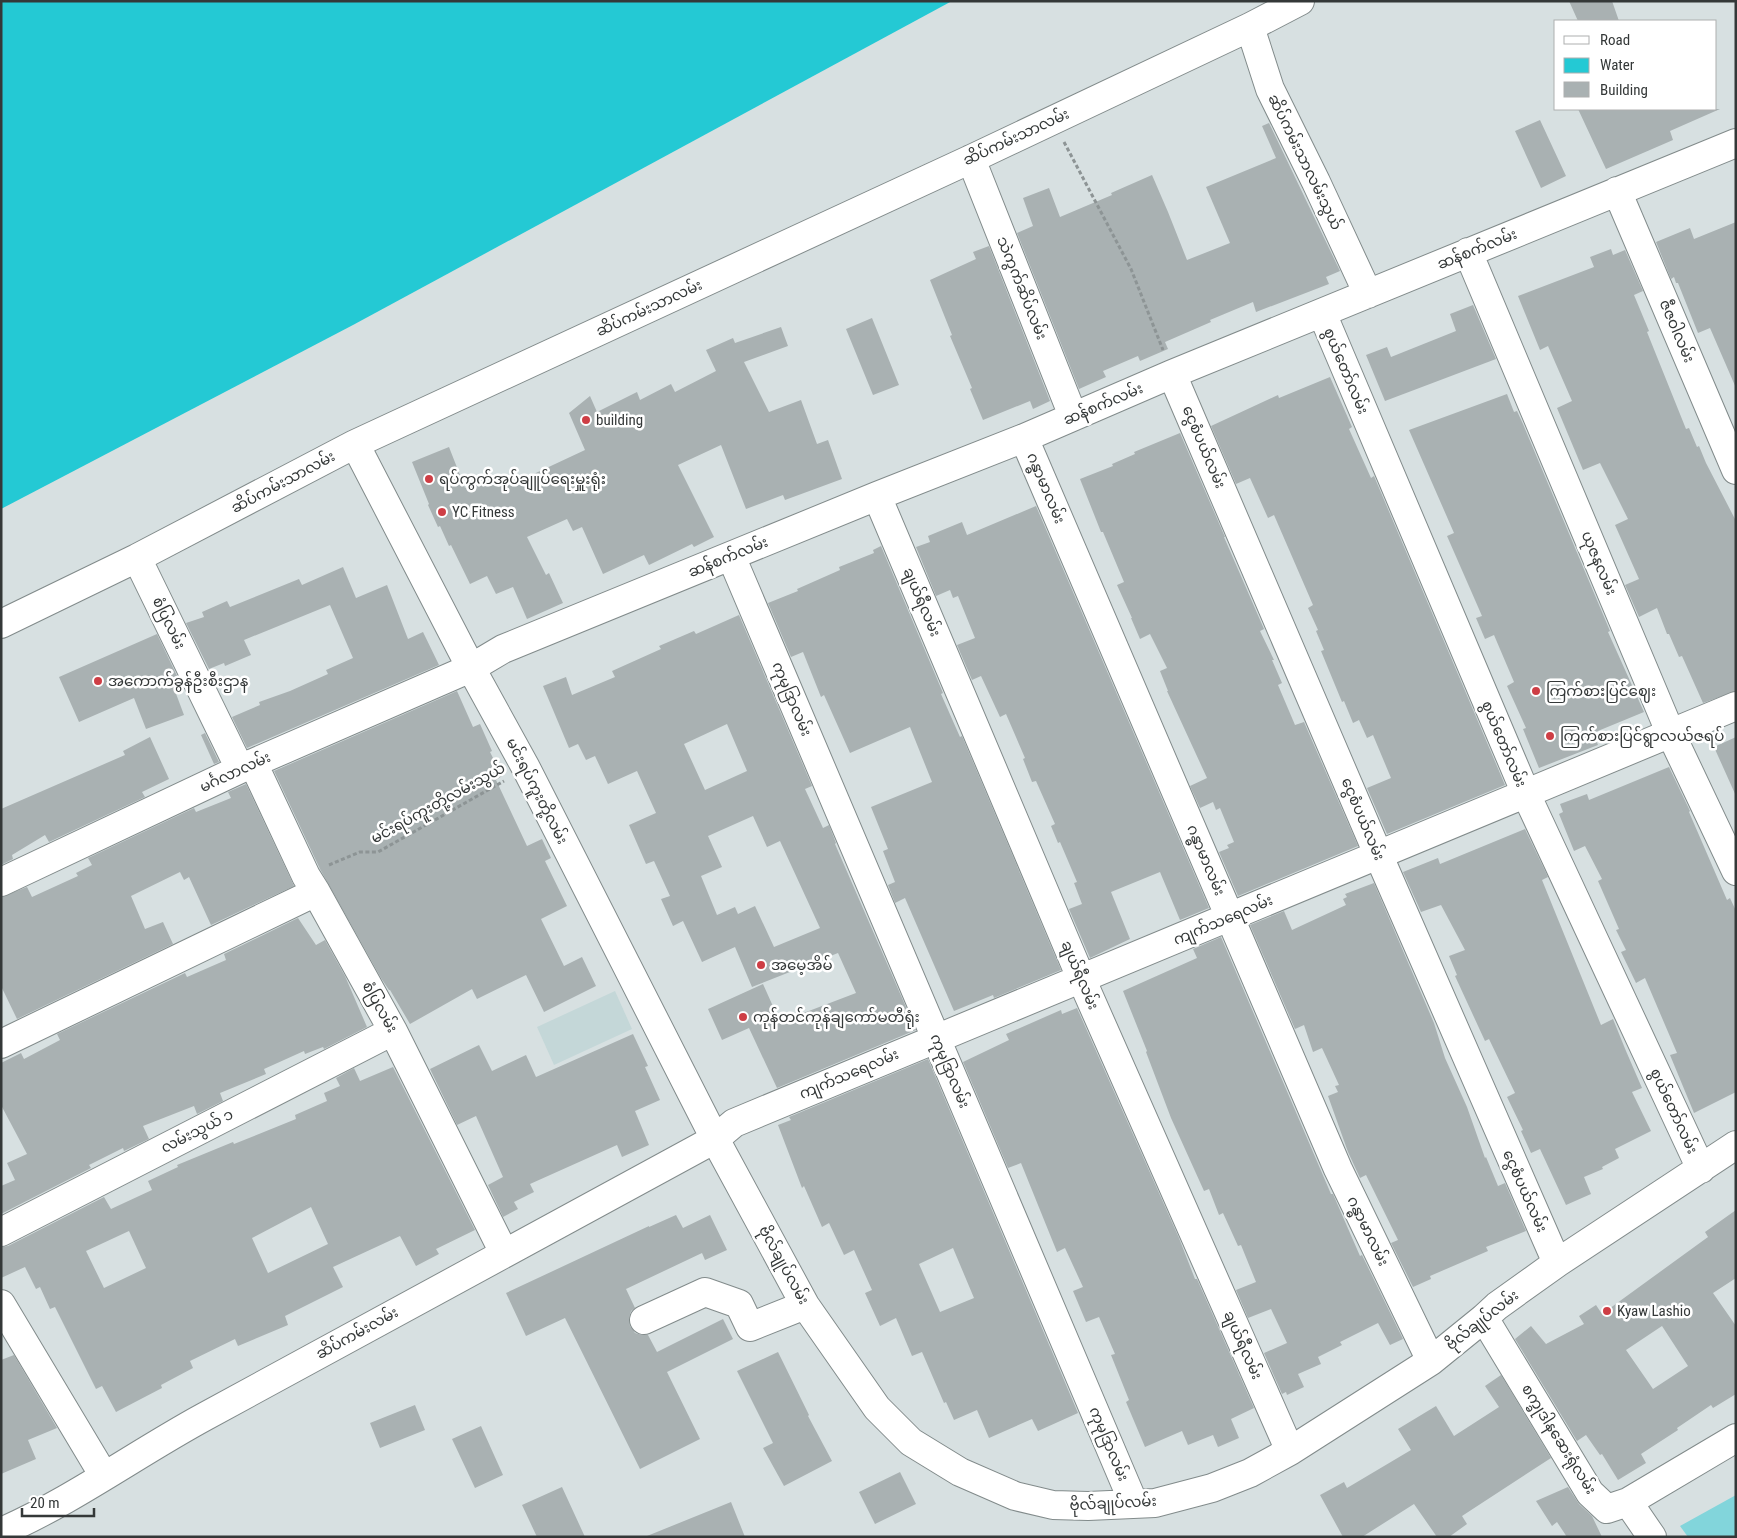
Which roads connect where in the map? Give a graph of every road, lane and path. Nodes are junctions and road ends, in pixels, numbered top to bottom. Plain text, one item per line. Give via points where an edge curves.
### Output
1 (1300, 1) edge
2 (1250, 27) junction
3 (1053, 120) junction
4 (1736, 143) edge
5 (971, 159) junction
6 (1617, 191) junction
7 (1468, 252) junction
8 (1368, 294) junction
9 (1322, 313) junction
10 (1172, 374) junction
11 (1073, 416) junction
12 (1024, 438) junction
13 (355, 444) junction
14 (1736, 470) edge
15 (877, 496) junction
16 (731, 556) junction
17 (138, 558) junction
18 (1, 624) edge
19 (472, 668) junction
20 (1736, 706) edge
21 (1670, 732) junction
22 (247, 766) junction
23 (526, 768) junction
24 (1526, 794) junction
25 (1378, 854) junction
26 (1736, 871) edge
27 (1, 882) edge
28 (311, 884) junction
29 (1231, 917) junction
30 (1081, 978) junction
31 (393, 1031) junction
32 (936, 1038) junction
33 (1, 1044) edge
34 (715, 1139) junction
35 (1736, 1145) edge
36 (1701, 1169) junction
37 (1, 1232) edge
38 (504, 1253) junction
39 (1557, 1264) junction
40 (1, 1304) edge
41 (805, 1305) junction
42 (1484, 1318) junction
43 (644, 1320) dead end
44 (1431, 1361) junction
45 (1736, 1438) edge
46 (1290, 1450) junction
47 (104, 1476) junction
48 (1628, 1502) junction
49 (1134, 1504) junction
50 (1, 1532) edge
51 (1652, 1537) edge

1 - 2 street, ဆိပ်ကမ်းသာလမ်း
2 - 3 street, ဆိပ်ကမ်းသာလမ်း
2 - 8 street, ဆိပ်ကမ်းသာလမ်းသွယ် via 1270,89
3 - 5 street, ဆိပ်ကမ်းသာလမ်း
3 - 10 path via 1131,269
4 - 6 street, ဆန်စက်လမ်း
5 - 11 street, သဲကွက်ဆိပ်လမ်း
5 - 13 street, ဆိပ်ကမ်းသာလမ်း
6 - 7 street, ဆန်စက်လမ်း
6 - 14 street, ဇီဇဝါလမ်း
7 - 8 street, ဆန်စက်လမ်း
7 - 21 street, ယုဇနလမ်း
8 - 9 street, ဆန်စက်လမ်း
9 - 10 street, ဆန်စက်လမ်း
9 - 24 street, စွယ်တော်လမ်း
10 - 11 street, ဆန်စက်လမ်း
10 - 25 street, ငွေစံပယ်လမ်း
11 - 12 street, ဆန်စက်လမ်း
12 - 15 street, ဆန်စက်လမ်း
12 - 29 street, ဂန္ဓာမာလမ်း
13 - 17 street, ဆိပ်ကမ်းသာလမ်း
13 - 19 street, မင်းရပ်ကူးတို့လမ်း
15 - 16 street, ဆန်စက်လမ်း
15 - 30 street, ချယ်ရီလမ်း
16 - 19 street, ဆန်စက်လမ်း via 503,649
16 - 32 street, ကုမုဒြာလမ်း
17 - 18 street, ဆိပ်ကမ်းသာလမ်း
17 - 22 street, စံပြလမ်း
19 - 22 street, မင်္ဂလာလမ်း
19 - 23 street, မင်းရပ်ကူးတို့လမ်း
20 - 21 street, ကျက်သရေလမ်း
21 - 24 street, ကျက်သရေလမ်း
21 - 26 street, ယုဇနလမ်း
22 - 27 street, မင်္ဂလာလမ်း
22 - 28 street, စံပြလမ်း
23 - 28 path, မင်းရပ်ကူးတို့လမ်းသွယ် via 378,852 360,852
23 - 34 street, မင်းရပ်ကူးတို့လမ်း
24 - 25 street, ကျက်သရေလမ်း
24 - 36 street, စွယ်တော်လမ်း
25 - 29 street, ကျက်သရေလမ်း
25 - 39 street, ငွေစံပယ်လမ်း
28 - 31 street, စံပြလမ်း
28 - 33 street
29 - 30 street, ကျက်သရေလမ်း
29 - 44 street, ဂန္ဓာမာလမ်း via 1338,1169
30 - 32 street, ကျက်သရေလမ်း
30 - 46 street, ချယ်ရီလမ်း
31 - 37 street, လမ်းသွယ် ၁
31 - 38 street, စံပြလမ်း
32 - 34 street, ကျက်သရေလမ်း via 734,1123
32 - 49 street, ကုမုဒြာလမ်း
34 - 38 street, ဆိပ်ကမ်းလမ်း
34 - 41 street, ဗိုလ်ချုပ်လမ်း
35 - 36 street, ဗိုလ်ချုပ်လမ်း
36 - 39 street, ဗိုလ်ချုပ်လမ်း
38 - 47 street, ဆိပ်ကမ်းလမ်း
39 - 42 street, ဗိုလ်ချုပ်လမ်း
40 - 47 street
41 - 43 street via 750,1327 739,1304 705,1292
41 - 49 street, ဗိုလ်ချုပ်လမ်း via 877,1408 911,1442 960,1472 1015,1496 1053,1505
42 - 44 street, ဗိုလ်ချုပ်လမ်း
42 - 48 street, စက္ခုဒါနဆေးရုံလမ်း via 1590,1493 1607,1509
44 - 46 street, ဗိုလ်ချုပ်လမ်း
45 - 48 street, စက္ခုဒါနဆေးရုံလမ်း
46 - 49 street, ဗိုလ်ချုပ်လမ်း via 1212,1488 1155,1503
47 - 50 street, ဆိပ်ကမ်းလမ်း
48 - 51 street

